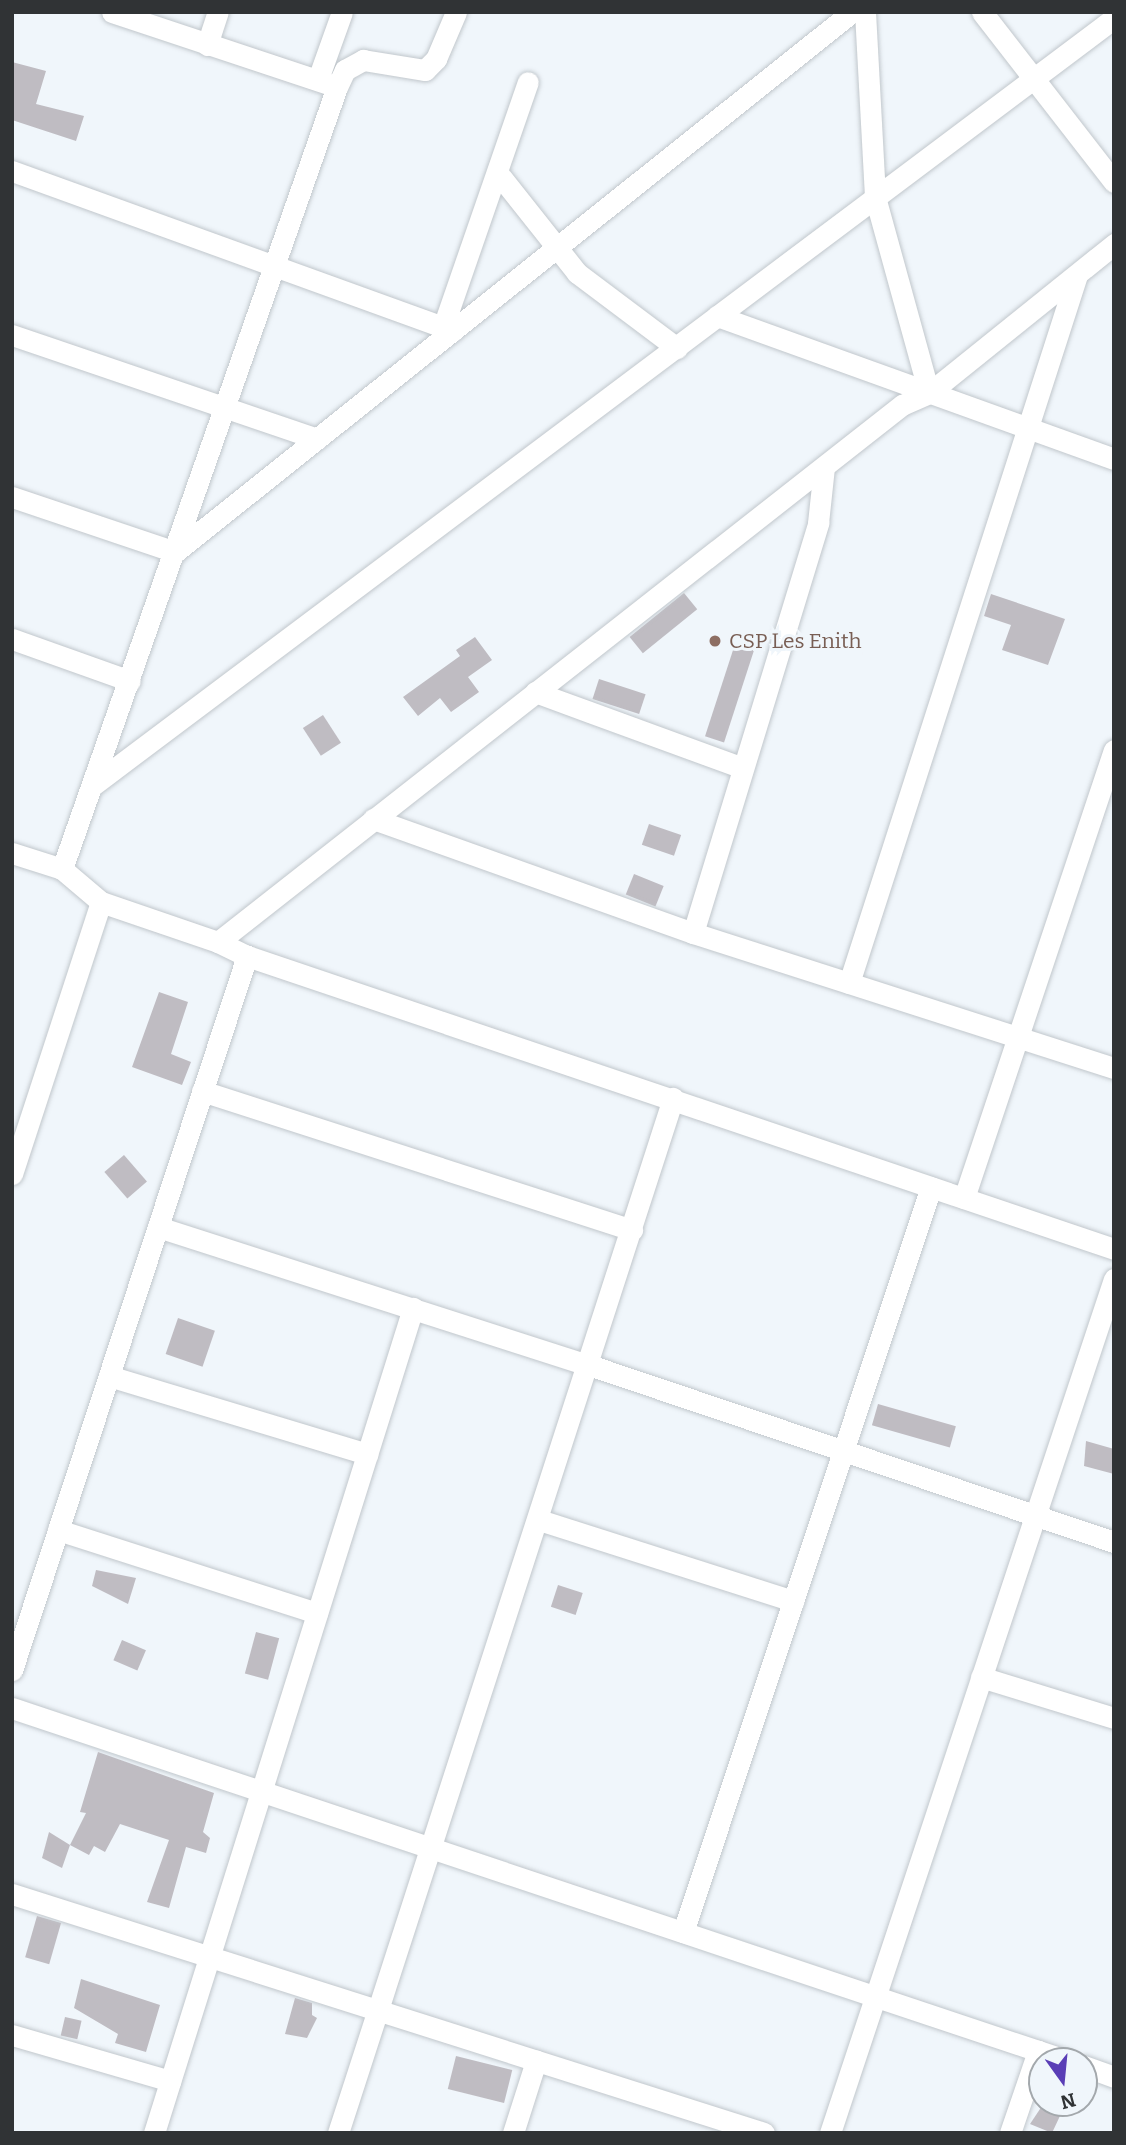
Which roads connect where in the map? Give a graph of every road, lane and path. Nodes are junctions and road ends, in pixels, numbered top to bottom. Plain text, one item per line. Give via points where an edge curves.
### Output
1 (112, 12) edge
2 (218, 12) edge
3 (342, 12) edge
4 (456, 12) edge
5 (852, 12) edge
6 (865, 12) edge
7 (982, 12) edge
8 (1114, 18) edge
9 (207, 46) junction
10 (1033, 78) junction
11 (528, 82) dead end
12 (328, 83) junction
13 (12, 171) edge
14 (497, 172) junction
15 (1114, 182) edge
16 (875, 197) junction
17 (1114, 244) edge
18 (555, 248) junction
19 (276, 266) junction
20 (1077, 275) junction
21 (717, 316) junction
22 (448, 329) junction
23 (12, 335) edge
24 (677, 348) junction
25 (929, 393) junction
26 (226, 408) junction
27 (1028, 428) junction
28 (317, 439) junction
29 (1114, 459) edge
30 (824, 467) junction
31 (12, 497) edge
32 (176, 552) junction
33 (12, 639) edge
34 (130, 681) junction
35 (536, 692) junction
36 (1114, 750) edge
37 (743, 768) junction
38 (93, 785) junction
39 (373, 819) junction
40 (12, 853) edge
41 (62, 869) junction
42 (102, 902) junction
43 (694, 933) junction
44 (218, 942) junction
45 (247, 956) junction
46 (849, 983) junction
47 (1018, 1037) junction
48 (1114, 1068) edge
49 (202, 1091) junction
50 (673, 1098) junction
51 (12, 1174) edge
52 (931, 1187) junction
53 (964, 1198) junction
54 (158, 1227) junction
55 (632, 1230) junction
56 (1114, 1249) edge
57 (1114, 1279) edge
58 (413, 1308) junction
59 (589, 1365) junction
60 (109, 1376) junction
61 (843, 1451) junction
62 (367, 1454) junction
63 (1035, 1515) junction
64 (539, 1520) junction
65 (58, 1530) junction
66 (1114, 1542) edge
67 (793, 1601) junction
68 (317, 1613) junction
69 (12, 1670) edge
70 (981, 1677) junction
71 (12, 1707) edge
72 (1114, 1718) edge
73 (261, 1791) junction
74 (431, 1850) junction
75 (12, 1894) edge
76 (683, 1932) junction
77 (209, 1956) junction
78 (876, 1996) junction
79 (379, 2010) junction
80 (12, 2035) edge
81 (1028, 2048) edge
82 (536, 2060) junction
83 (1028, 2080) edge
84 (170, 2081) junction
85 (154, 2133) edge
86 (338, 2133) edge
87 (513, 2133) edge
88 (764, 2133) edge
89 (830, 2133) edge
90 (1010, 2133) edge

1 - 9 street
2 - 9 street
3 - 12 street
4 - 12 street via 436,60 425,70 363,60
5 - 18 street
6 - 16 street
7 - 10 street
8 - 10 street
9 - 12 street
10 - 15 street
10 - 16 street
11 - 14 street
12 - 19 street
13 - 19 street
14 - 18 street
14 - 22 street
16 - 21 street
16 - 25 street
17 - 20 street
18 - 22 street
18 - 24 street via 577,273
19 - 22 street
19 - 26 street
20 - 25 street
20 - 27 street
21 - 24 street
21 - 25 street
22 - 28 street
23 - 26 street
24 - 38 street
25 - 27 street
25 - 30 street via 902,405
26 - 28 street
26 - 32 street
27 - 29 street
27 - 46 street
28 - 32 street
30 - 35 street
30 - 37 street via 818,523
31 - 32 street
32 - 34 street
33 - 34 street
34 - 38 street
35 - 37 street
35 - 39 street
36 - 47 street
37 - 43 street
38 - 41 street
39 - 43 street
39 - 44 street
40 - 41 street
41 - 42 street
42 - 44 street
42 - 51 street
43 - 46 street
44 - 45 street
45 - 49 street
45 - 50 street
46 - 47 street
47 - 48 street
47 - 53 street
49 - 54 street
49 - 55 street
50 - 52 street
50 - 55 street
52 - 53 street
52 - 61 street
53 - 56 street
54 - 58 street
54 - 60 street
55 - 59 street
57 - 63 street
58 - 59 street
58 - 62 street
59 - 61 street
59 - 64 street
60 - 62 street
60 - 65 street
61 - 63 street
61 - 67 street
62 - 68 street
63 - 66 street
63 - 70 street
64 - 67 street
64 - 74 street
65 - 68 street
65 - 69 street
67 - 76 street
68 - 73 street
70 - 72 street
70 - 78 street
71 - 73 street
73 - 74 street
73 - 77 street
74 - 76 street
74 - 79 street
75 - 77 street
76 - 78 street
77 - 79 street
77 - 84 street
78 - 81 street
78 - 89 street
79 - 82 street
79 - 86 street
80 - 84 street
82 - 87 street
82 - 88 street
83 - 90 street
84 - 85 street

